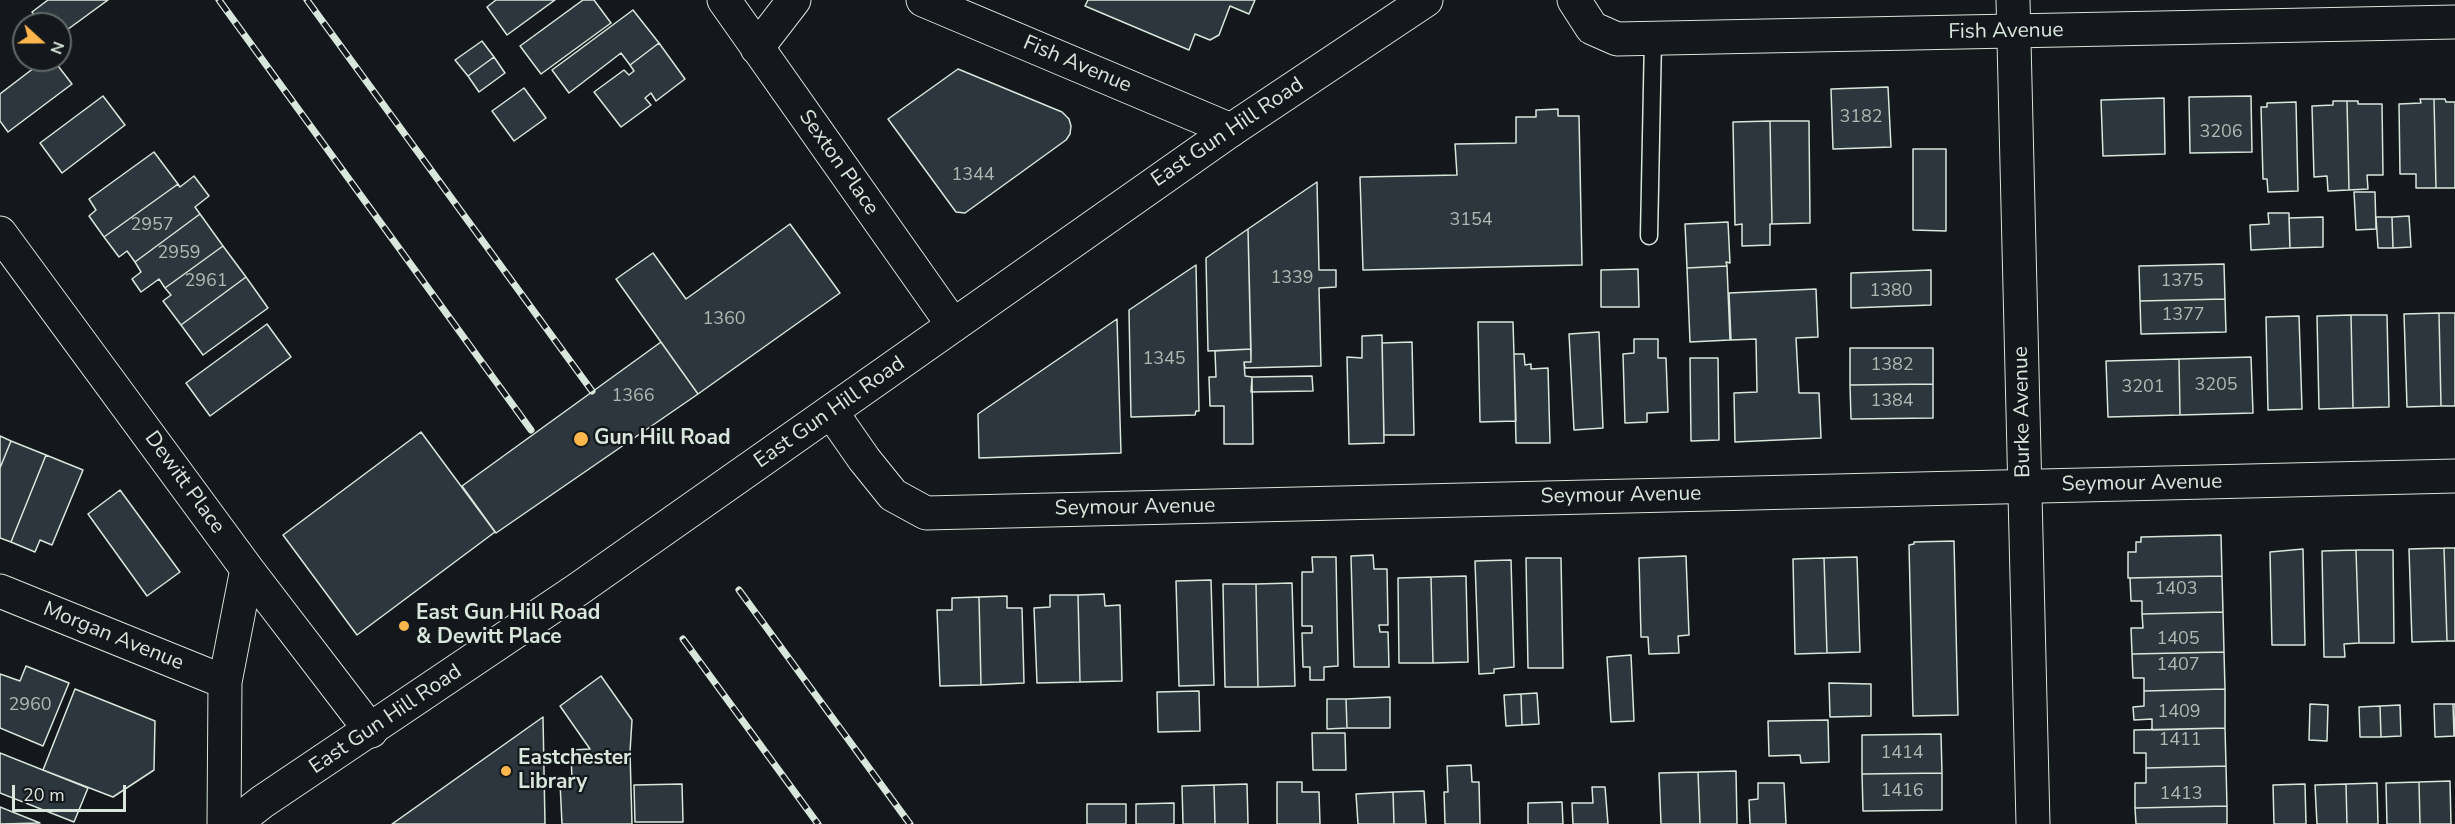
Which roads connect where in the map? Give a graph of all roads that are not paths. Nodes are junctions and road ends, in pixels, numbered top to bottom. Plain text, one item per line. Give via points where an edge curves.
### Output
1 (724, 0) edge
2 (794, 0) edge
3 (923, 0) edge
4 (1426, 0) edge
5 (1574, 0) edge
6 (2013, 0) edge
7 (2455, 22) edge
8 (2015, 32) junction
9 (1653, 38) junction
10 (757, 48) junction
11 (1231, 130) junction
12 (0, 233) edge
13 (1649, 236) dead end
14 (953, 325) junction
15 (832, 413) junction
16 (2455, 476) edge
17 (2024, 486) junction
18 (247, 569) junction
19 (0, 591) edge
20 (225, 682) junction
21 (371, 731) junction
22 (224, 824) edge
23 (234, 824) edge
24 (2032, 824) edge

1 - 10 street, Sexton Place
2 - 10 street
3 - 11 street, Fish Avenue
4 - 11 street, East Gun Hill Road
5 - 9 street, Fish Avenue via 1592,28 1617,39
6 - 8 street, Burke Avenue
7 - 8 street, Fish Avenue
8 - 9 street, Fish Avenue
8 - 17 street, Burke Avenue
9 - 13 lane
10 - 14 street, Sexton Place
11 - 14 street, East Gun Hill Road
12 - 18 street, Dewitt Place
14 - 15 street, East Gun Hill Road
15 - 17 street, Seymour Avenue via 893,495 926,513
15 - 21 street, East Gun Hill Road
16 - 17 street, Seymour Avenue
17 - 24 street, Burke Avenue
18 - 20 street
18 - 21 street, Dewitt Place
19 - 20 street, Morgan Avenue
20 - 22 street
21 - 23 street, East Gun Hill Road

